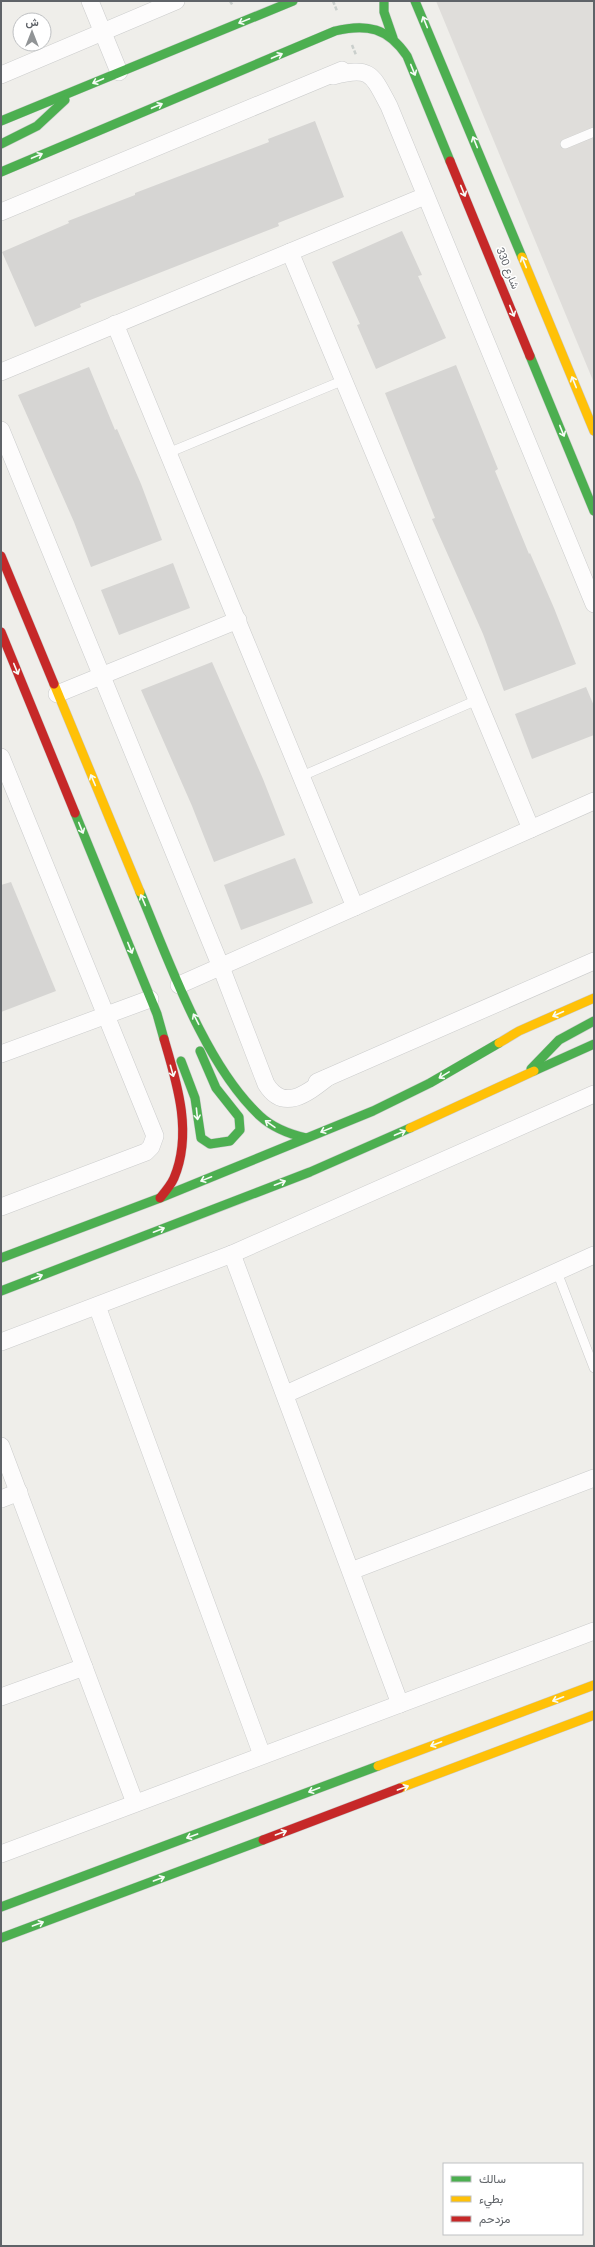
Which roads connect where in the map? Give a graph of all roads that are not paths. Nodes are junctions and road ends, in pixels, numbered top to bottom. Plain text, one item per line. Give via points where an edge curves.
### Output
1 (90, 1) edge
2 (176, 1) edge
3 (293, 1) edge
4 (384, 1) edge
5 (415, 1) edge
6 (103, 33) junction
7 (393, 38) junction
8 (119, 72) junction
9 (1, 75) edge
10 (72, 92) junction
11 (1, 121) edge
12 (594, 132) edge
13 (1, 144) edge
14 (565, 144) dead end
15 (1, 172) edge
16 (425, 196) junction
17 (1, 212) edge
18 (290, 252) junction
19 (114, 324) junction
20 (1, 372) edge
21 (344, 380) junction
22 (1, 430) edge
23 (594, 431) edge
24 (168, 453) junction
25 (594, 511) edge
26 (1, 556) edge
27 (594, 604) edge
28 (238, 620) junction
29 (1, 632) edge
30 (102, 677) junction
31 (56, 694) junction
32 (477, 700) junction
33 (1, 757) edge
34 (302, 776) junction
35 (594, 801) edge
36 (531, 829) junction
37 (355, 907) junction
38 (594, 961) edge
39 (220, 967) junction
40 (179, 985) junction
41 (594, 998) edge
42 (150, 999) junction
43 (157, 1014) junction
44 (106, 1015) junction
45 (594, 1020) edge
46 (594, 1044) edge
47 (1, 1054) edge
48 (528, 1073) junction
49 (594, 1094) edge
50 (306, 1138) junction
51 (160, 1198) junction
52 (1, 1207) edge
53 (232, 1254) junction
54 (594, 1255) edge
55 (1, 1258) edge
56 (557, 1272) junction
57 (1, 1291) edge
58 (98, 1306) junction
59 (1, 1342) edge
60 (594, 1368) edge
61 (286, 1394) junction
62 (1, 1446) edge
63 (594, 1478) edge
64 (18, 1492) junction
65 (1, 1499) edge
66 (351, 1571) junction
67 (594, 1631) edge
68 (84, 1667) junction
69 (594, 1685) edge
70 (1, 1697) edge
71 (400, 1704) junction
72 (594, 1715) edge
73 (262, 1756) junction
74 (134, 1803) junction
75 (1, 1854) edge
76 (1, 1907) edge
77 (1, 1938) edge

1 - 6 street
2 - 6 street
3 -> 8 street
4 - 7 street via 384,12
23 -> 5 street, شارع 330
6 - 8 street
6 - 9 street
15 -> 7 street via 335,31 359,26 371,27
7 -> 25 street, شارع 330 via 407,56
8 -> 10 street
10 - 11 street
10 - 13 street via 37,126
12 - 14 lane
16 - 17 street via 389,106 375,80 353,71 333,76
16 - 18 street
16 - 27 street
18 - 19 street
18 - 21 street
19 - 20 street
19 - 24 street
21 - 24 lane
21 - 32 street
22 - 30 street
24 - 28 street
26 - 31 street
28 - 30 street
28 - 34 street
29 -> 42 street
30 - 31 street
30 - 39 street
40 -> 31 street
32 - 34 lane
32 - 36 street
33 - 44 street
34 - 37 street
35 - 36 street
36 - 37 street
37 - 39 street
38 - 39 street via 300,1088 287,1088 270,1079 257,1059
39 - 40 street
43 -> 40 street via 167,1026 193,1089 201,1138 210,1144 233,1139 240,1131 239,1116 215,1087 184,1010
50 -> 40 street via 277,1128 250,1105 216,1058
41 -> 50 street via 520,1031 400,1099
42 - 43 street
42 - 44 street
43 -> 51 street via 174,1076 182,1130 179,1167 175,1179
44 - 47 street
44 - 52 street via 154,1130 154,1142 146,1152
45 - 48 street via 560,1038
46 - 48 street
57 -> 48 street via 310,1172
49 - 53 street
50 -> 51 street
51 - 55 street
53 - 58 street
53 - 61 street
54 - 56 street
56 - 60 lane
56 - 61 street
58 - 59 street
58 - 73 street
61 - 66 street
62 - 64 street
63 - 66 street
64 - 65 street
64 - 68 street
66 - 71 street
67 - 71 street
68 - 70 street
68 - 74 street
69 -> 76 street
71 - 73 street
77 -> 72 street
73 - 74 street
74 - 75 street

